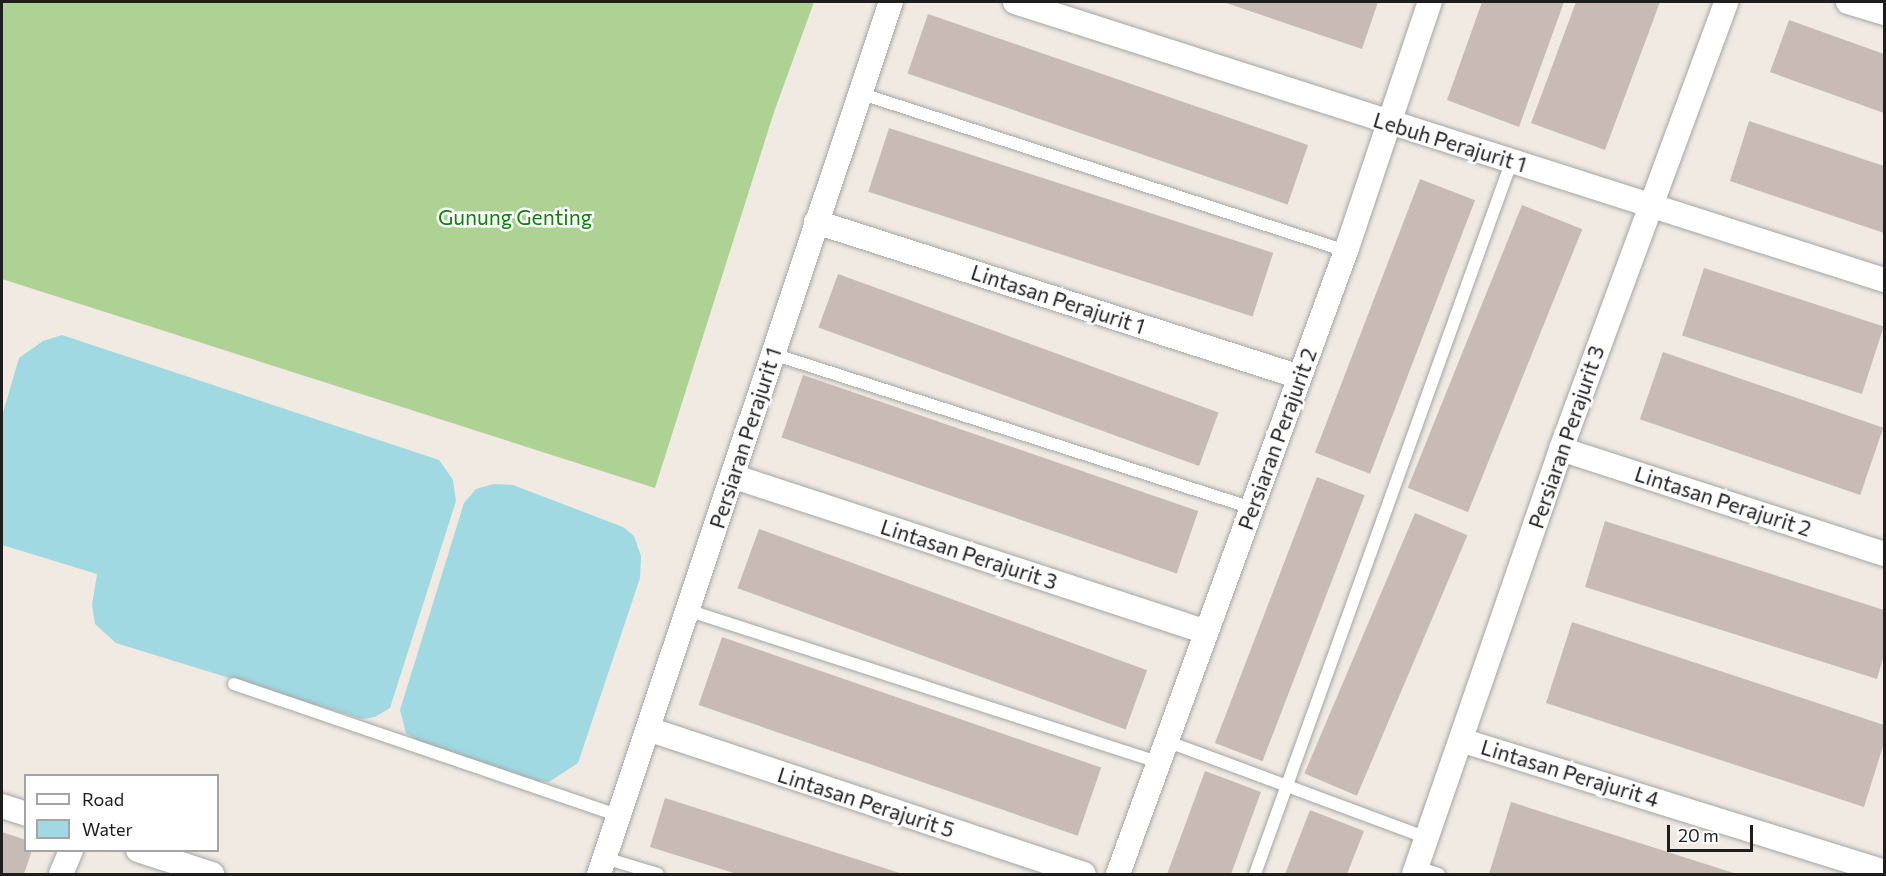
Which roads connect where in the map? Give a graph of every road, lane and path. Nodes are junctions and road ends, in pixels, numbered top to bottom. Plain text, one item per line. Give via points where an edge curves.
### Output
1 (891, 2) edge
2 (1015, 2) edge
3 (1430, 2) edge
4 (1726, 2) edge
5 (1848, 2) edge
6 (1884, 13) edge
7 (859, 93) junction
8 (1390, 124) junction
9 (1512, 160) junction
10 (1649, 206) junction
11 (816, 222) junction
12 (1346, 251) junction
13 (1884, 280) edge
14 (773, 354) junction
15 (1300, 377) junction
16 (1561, 449) junction
17 (732, 476) junction
18 (1252, 508) junction
19 (1884, 554) edge
20 (687, 610) junction
21 (1206, 632) junction
22 (234, 684) dead end
23 (648, 729) junction
24 (1461, 740) junction
25 (1162, 752) junction
26 (1287, 786) junction
27 (2, 806) edge
28 (24, 812) edge
29 (619, 816) junction
30 (1427, 838) junction
31 (70, 852) edge
32 (144, 852) edge
33 (602, 866) edge
34 (1423, 872) edge
35 (1884, 872) edge
36 (62, 874) edge
37 (212, 874) edge
38 (658, 874) edge
39 (1084, 874) edge
40 (1118, 874) edge
41 (1255, 874) edge

1 - 7 street, Persiaran Perajurit 1
2 - 8 street, Lebuh Perajurit 1
3 - 8 street, Persiaran Perajurit 2
4 - 10 street, Persiaran Perajurit 3
5 - 6 street
7 - 11 street, Persiaran Perajurit 1
7 - 12 lane
8 - 9 street, Lebuh Perajurit 1
8 - 12 street, Persiaran Perajurit 2
9 - 10 street, Lebuh Perajurit 1
9 - 26 lane
10 - 13 street, Lebuh Perajurit 1
10 - 16 street, Persiaran Perajurit 3
11 - 14 street, Persiaran Perajurit 1
11 - 15 street, Lintasan Perajurit 1
12 - 15 street, Persiaran Perajurit 2
14 - 17 street, Persiaran Perajurit 1
14 - 18 lane
15 - 18 street, Persiaran Perajurit 2
16 - 19 street, Lintasan Perajurit 2
16 - 24 street, Persiaran Perajurit 3
17 - 20 street, Persiaran Perajurit 1
17 - 21 street, Lintasan Perajurit 3
18 - 21 street, Persiaran Perajurit 2
20 - 23 street, Persiaran Perajurit 1
20 - 25 lane
21 - 25 street, Persiaran Perajurit 2
22 - 29 lane
23 - 29 street, Persiaran Perajurit 1
23 - 39 street, Lintasan Perajurit 5
24 - 30 street, Persiaran Perajurit 3
24 - 35 street, Lintasan Perajurit 4
25 - 26 lane
25 - 40 street, Persiaran Perajurit 2
26 - 30 lane
26 - 41 lane
27 - 28 street
29 - 33 street, Persiaran Perajurit 1
30 - 34 street, Persiaran Perajurit 3
31 - 36 street
32 - 37 street
33 - 38 lane

